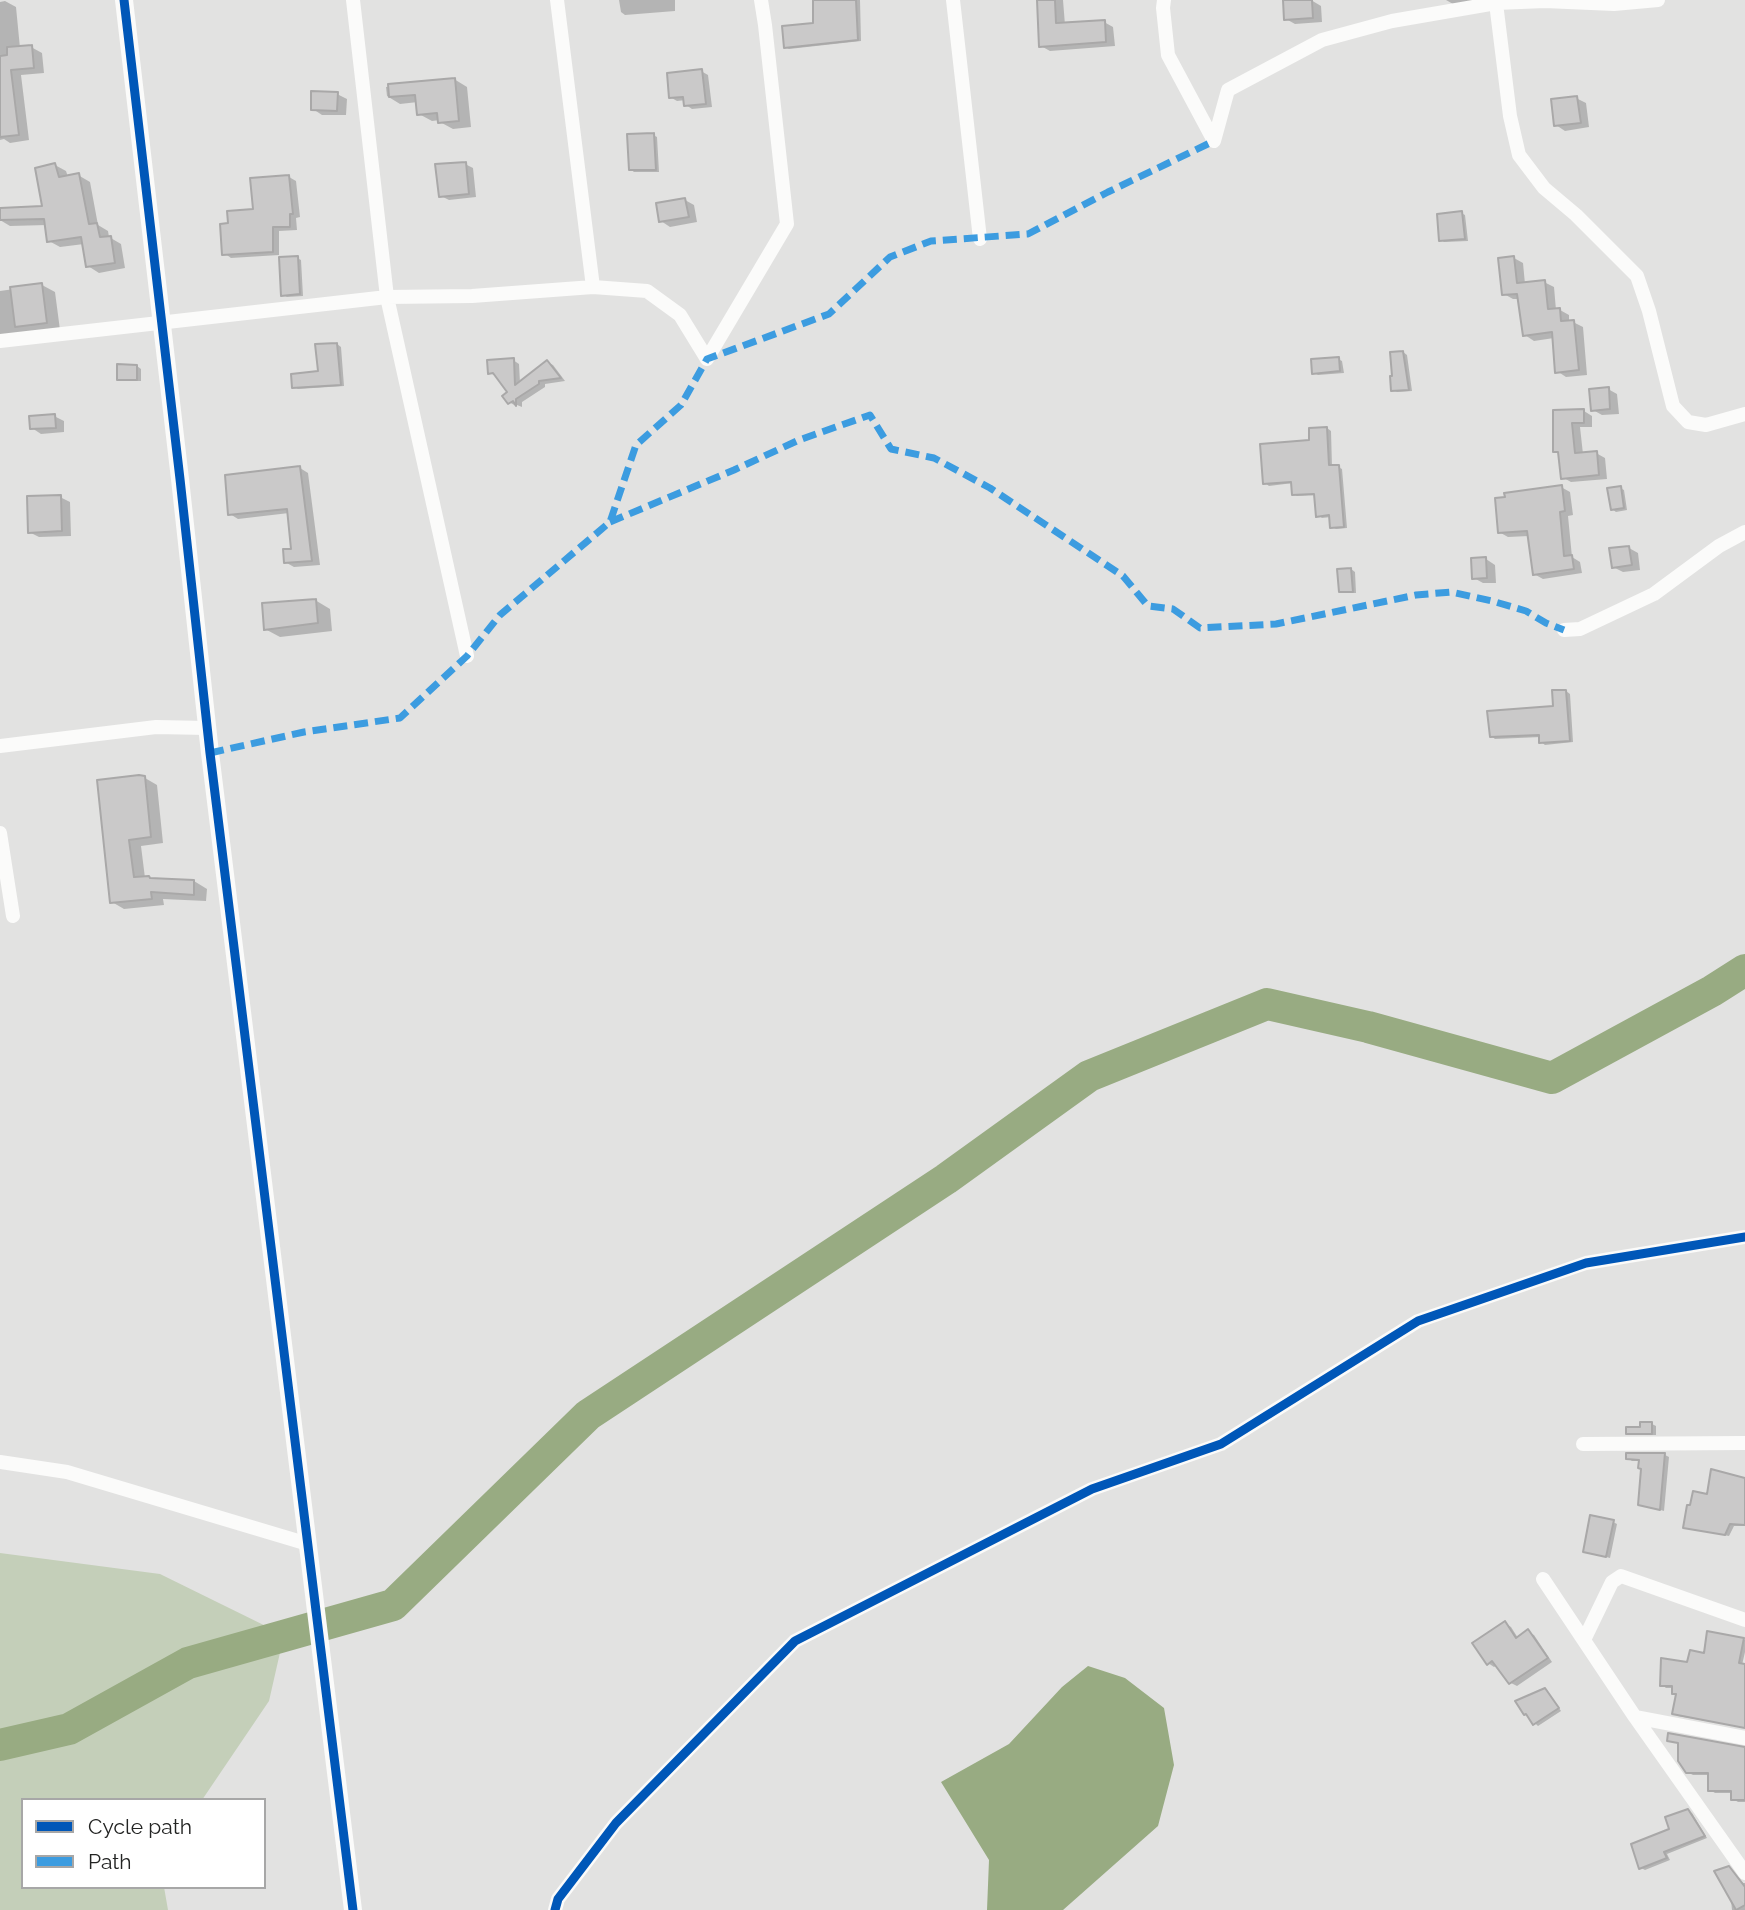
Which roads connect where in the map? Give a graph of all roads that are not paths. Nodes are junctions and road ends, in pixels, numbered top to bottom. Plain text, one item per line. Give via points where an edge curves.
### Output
1 (124, 0) edge
2 (353, 0) edge
3 (557, 0) edge
4 (761, 0) edge
5 (953, 0) edge
6 (1164, 0) edge
7 (1658, 0) edge
8 (1496, 3) junction
9 (979, 239) dead end
10 (593, 287) junction
11 (387, 298) junction
12 (162, 323) junction
13 (0, 341) edge
14 (1745, 414) edge
15 (1745, 532) edge
16 (1564, 630) dead end
17 (467, 656) dead end
18 (207, 728) junction
19 (0, 746) edge
20 (0, 833) edge
21 (13, 916) dead end
22 (1745, 1237) edge
23 (1745, 1443) edge
24 (1583, 1444) dead end
25 (0, 1462) edge
26 (308, 1544) junction
27 (1544, 1579) dead end
28 (1745, 1620) edge
29 (1584, 1640) junction
30 (1635, 1717) junction
31 (1745, 1738) edge
32 (1745, 1873) edge
33 (353, 1910) edge
34 (555, 1910) edge

1 - 12 street
2 - 11 street
3 - 10 street
4 - 10 street via 787,224 707,359 680,315 647,291
5 - 9 street
6 - 8 street via 1168,55 1214,141 1228,90 1322,40 1392,21
7 - 8 street
8 - 14 street via 1519,155 1544,188 1637,276 1673,406 1688,422 1706,425
10 - 11 street
11 - 12 street
11 - 17 street
12 - 13 street
12 - 18 street
15 - 16 street via 1654,594 1580,629
18 - 19 street via 156,727
18 - 26 street
20 - 21 street
22 - 34 street via 1586,1263 1418,1321 1221,1444 1092,1489 795,1641 616,1823 558,1899
23 - 24 street
25 - 26 street via 67,1472
26 - 33 street
27 - 29 street
28 - 29 street via 1620,1576 1612,1582
29 - 30 street
30 - 31 street
30 - 32 street

